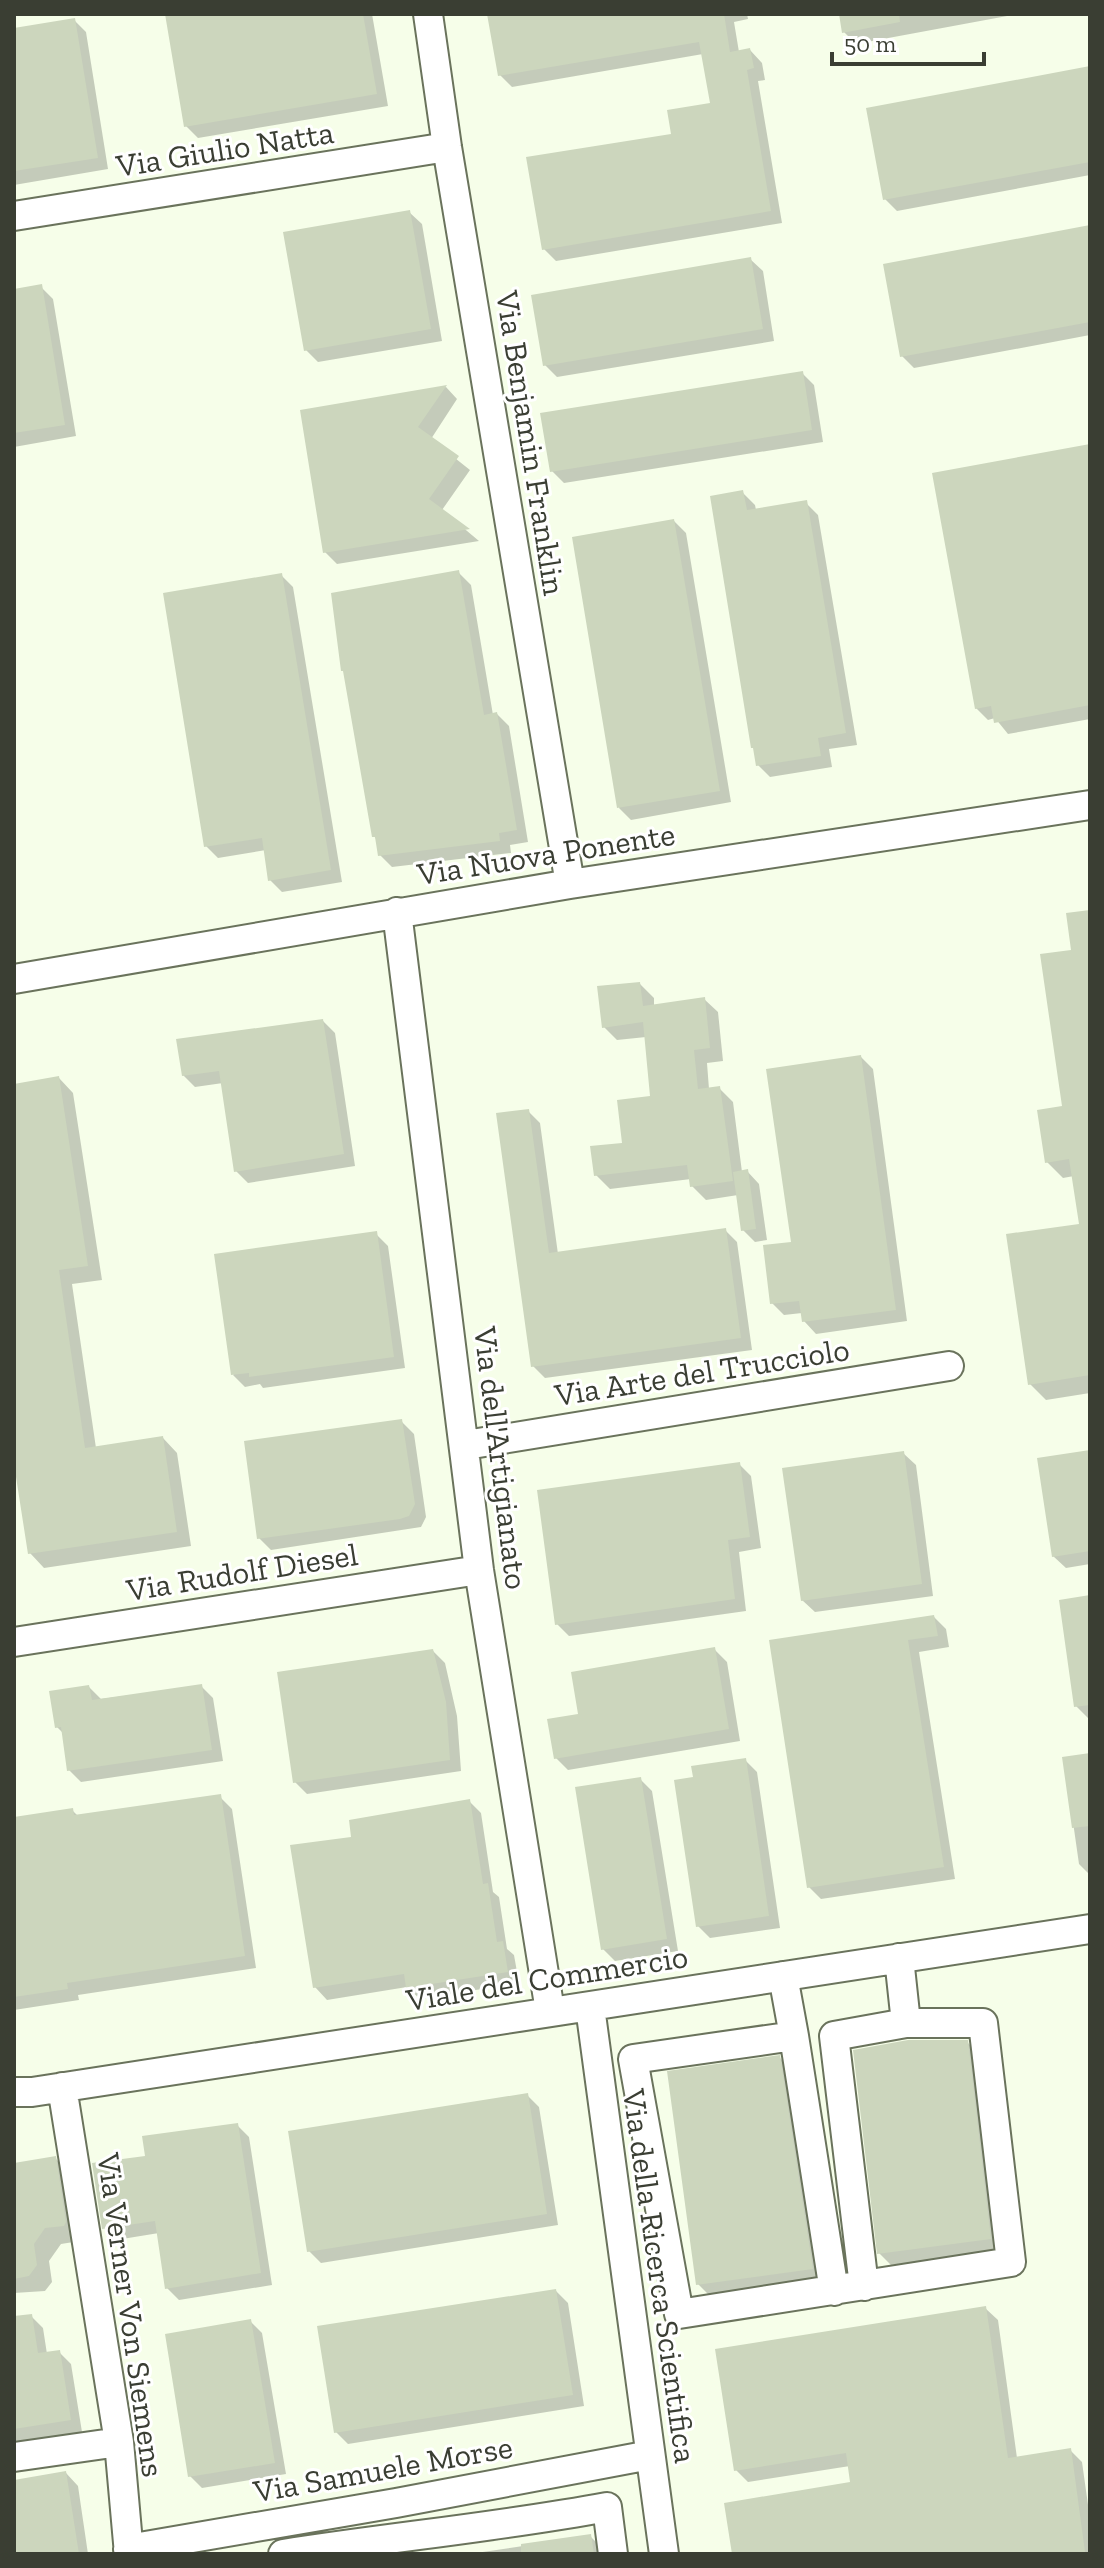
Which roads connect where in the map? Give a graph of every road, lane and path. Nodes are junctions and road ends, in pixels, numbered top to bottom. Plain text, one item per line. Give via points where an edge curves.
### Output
1 (428, 14) edge
2 (447, 147) junction
3 (14, 216) edge
4 (1090, 805) edge
5 (570, 884) junction
6 (397, 912) junction
7 (14, 979) edge
8 (949, 1366) dead end
9 (466, 1445) junction
10 (479, 1570) junction
11 (14, 1642) edge
12 (1090, 1929) edge
13 (899, 1958) junction
14 (783, 1976) junction
15 (590, 2007) junction
16 (550, 2011) junction
17 (906, 2023) junction
18 (794, 2036) junction
19 (62, 2087) junction
20 (20, 2094) edge
21 (864, 2286) junction
22 (834, 2291) junction
23 (119, 2442) junction
24 (650, 2455) junction
25 (14, 2457) edge
26 (526, 2477) junction
27 (396, 2503) junction
28 (533, 2520) junction
29 (401, 2535) junction
30 (264, 2540) edge
31 (129, 2551) edge
32 (283, 2554) edge
33 (613, 2554) edge
34 (664, 2554) edge

1 - 2 street, Via Benjamin Franklin
2 - 3 street, Via Giulio Natta
2 - 5 street, Via Benjamin Franklin
4 - 5 street, Via Nuova Ponente
5 - 6 street, Via Nuova Ponente
6 - 7 street, Via Nuova Ponente
6 - 9 street, Via dell'Artigianato
8 - 9 street, Via Arte del Trucciolo
9 - 10 street, Via dell'Artigianato
10 - 11 street, Via Rudolf Diesel
10 - 16 street, Via dell'Artigianato
12 - 13 street, Viale del Commercio
13 - 14 street, Viale del Commercio
13 - 17 street
14 - 15 street, Viale del Commercio
14 - 18 street
15 - 16 street, Viale del Commercio
15 - 24 street, Via della Ricerca Scientifica
16 - 19 street, Viale del Commercio
17 - 21 street via 834,2036
17 - 21 street via 983,2023 1011,2262
18 - 22 street
18 - 22 street via 633,2059 679,2314
19 - 20 street, Viale del Commercio
19 - 23 street, Via Verner Von Siemens
21 - 22 street
23 - 25 street
23 - 31 street, Via Verner Von Siemens
24 - 26 street, Via Samuele Morse
24 - 34 street, Via della Ricerca Scientifica
26 - 27 street, Via Samuele Morse
26 - 28 street
27 - 29 street
27 - 30 street, Via Samuele Morse
28 - 29 street
28 - 33 street via 607,2507
29 - 32 street
30 - 31 street, Via Samuele Morse

